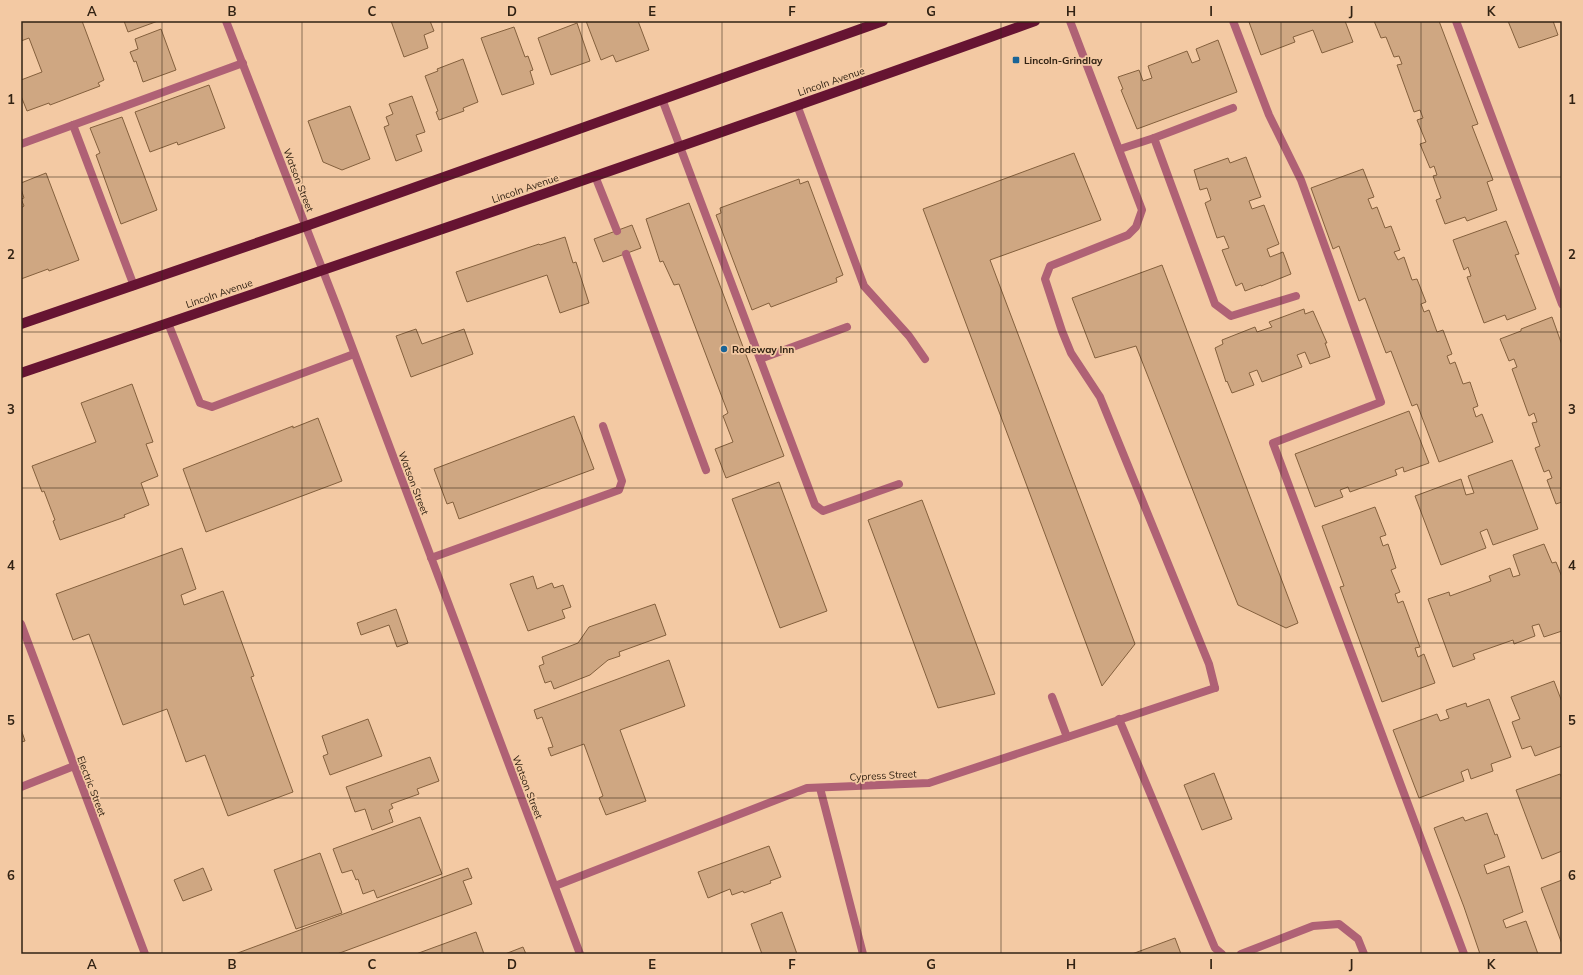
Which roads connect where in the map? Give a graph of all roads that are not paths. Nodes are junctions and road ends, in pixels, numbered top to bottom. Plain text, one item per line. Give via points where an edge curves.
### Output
1 (226, 21) edge
2 (883, 21) edge
3 (1035, 21) edge
4 (1070, 21) edge
5 (1233, 21) edge
6 (1456, 21) edge
7 (243, 63) junction
8 (662, 99) junction
9 (797, 105) junction
10 (1233, 108) dead end
11 (73, 125) junction
12 (1154, 138) junction
13 (21, 144) edge
14 (679, 146) junction
15 (1120, 149) junction
16 (595, 176) junction
17 (306, 226) junction
18 (617, 231) dead end
19 (626, 254) dead end
20 (323, 271) junction
21 (134, 286) junction
22 (1296, 296) dead end
23 (1562, 304) edge
24 (168, 323) junction
25 (21, 324) edge
26 (847, 327) dead end
27 (354, 354) junction
28 (760, 359) junction
29 (925, 360) dead end
30 (21, 374) edge
31 (603, 426) dead end
32 (706, 470) dead end
33 (899, 484) dead end
34 (431, 558) junction
35 (21, 624) edge
36 (1052, 697) dead end
37 (1120, 719) junction
38 (1067, 737) junction
39 (74, 766) junction
40 (21, 787) edge
41 (820, 788) junction
42 (555, 886) junction
43 (1216, 951) edge
44 (145, 954) edge
45 (580, 954) edge
46 (863, 954) edge
47 (1222, 954) edge
48 (1240, 954) edge
49 (1364, 954) edge
50 (1464, 954) edge

1 - 7 street, Watson Street
2 - 8 main road
3 - 9 main road, Lincoln Avenue
4 - 15 street
5 - 50 street via 1269,115 1301,180 1381,402 1273,443
6 - 23 street
7 - 11 street
7 - 17 street, Watson Street
8 - 14 street
8 - 17 main road
9 - 14 main road, Lincoln Avenue
9 - 29 street via 864,286 909,336
10 - 12 street
11 - 13 street
11 - 21 street
12 - 15 street
12 - 22 street via 1215,304 1231,316
14 - 16 main road, Lincoln Avenue
14 - 28 street
15 - 37 street, Cypress Street via 1142,210 1136,227 1128,235 1050,266 1045,278 1071,353 1100,397 1209,664 1215,688
16 - 18 street
16 - 20 main road, Lincoln Avenue
17 - 20 street, Watson Street
17 - 21 main road
19 - 32 street
20 - 24 main road, Lincoln Avenue
20 - 27 street, Watson Street
21 - 25 main road
24 - 27 street via 200,403 212,407
24 - 30 main road, Lincoln Avenue
26 - 28 street
27 - 34 street, Watson Street
28 - 33 street via 815,505 823,511
31 - 34 street via 622,481 619,490
34 - 42 street, Watson Street
35 - 39 street, Electric Street
36 - 38 street
37 - 38 street, Cypress Street
37 - 43 street
38 - 41 street, Cypress Street via 929,783
39 - 40 street
39 - 44 street, Electric Street
41 - 42 street, Cypress Street via 807,788
41 - 46 street
42 - 45 street, Watson Street
43 - 47 street
48 - 49 street via 1313,926 1339,924 1358,939

